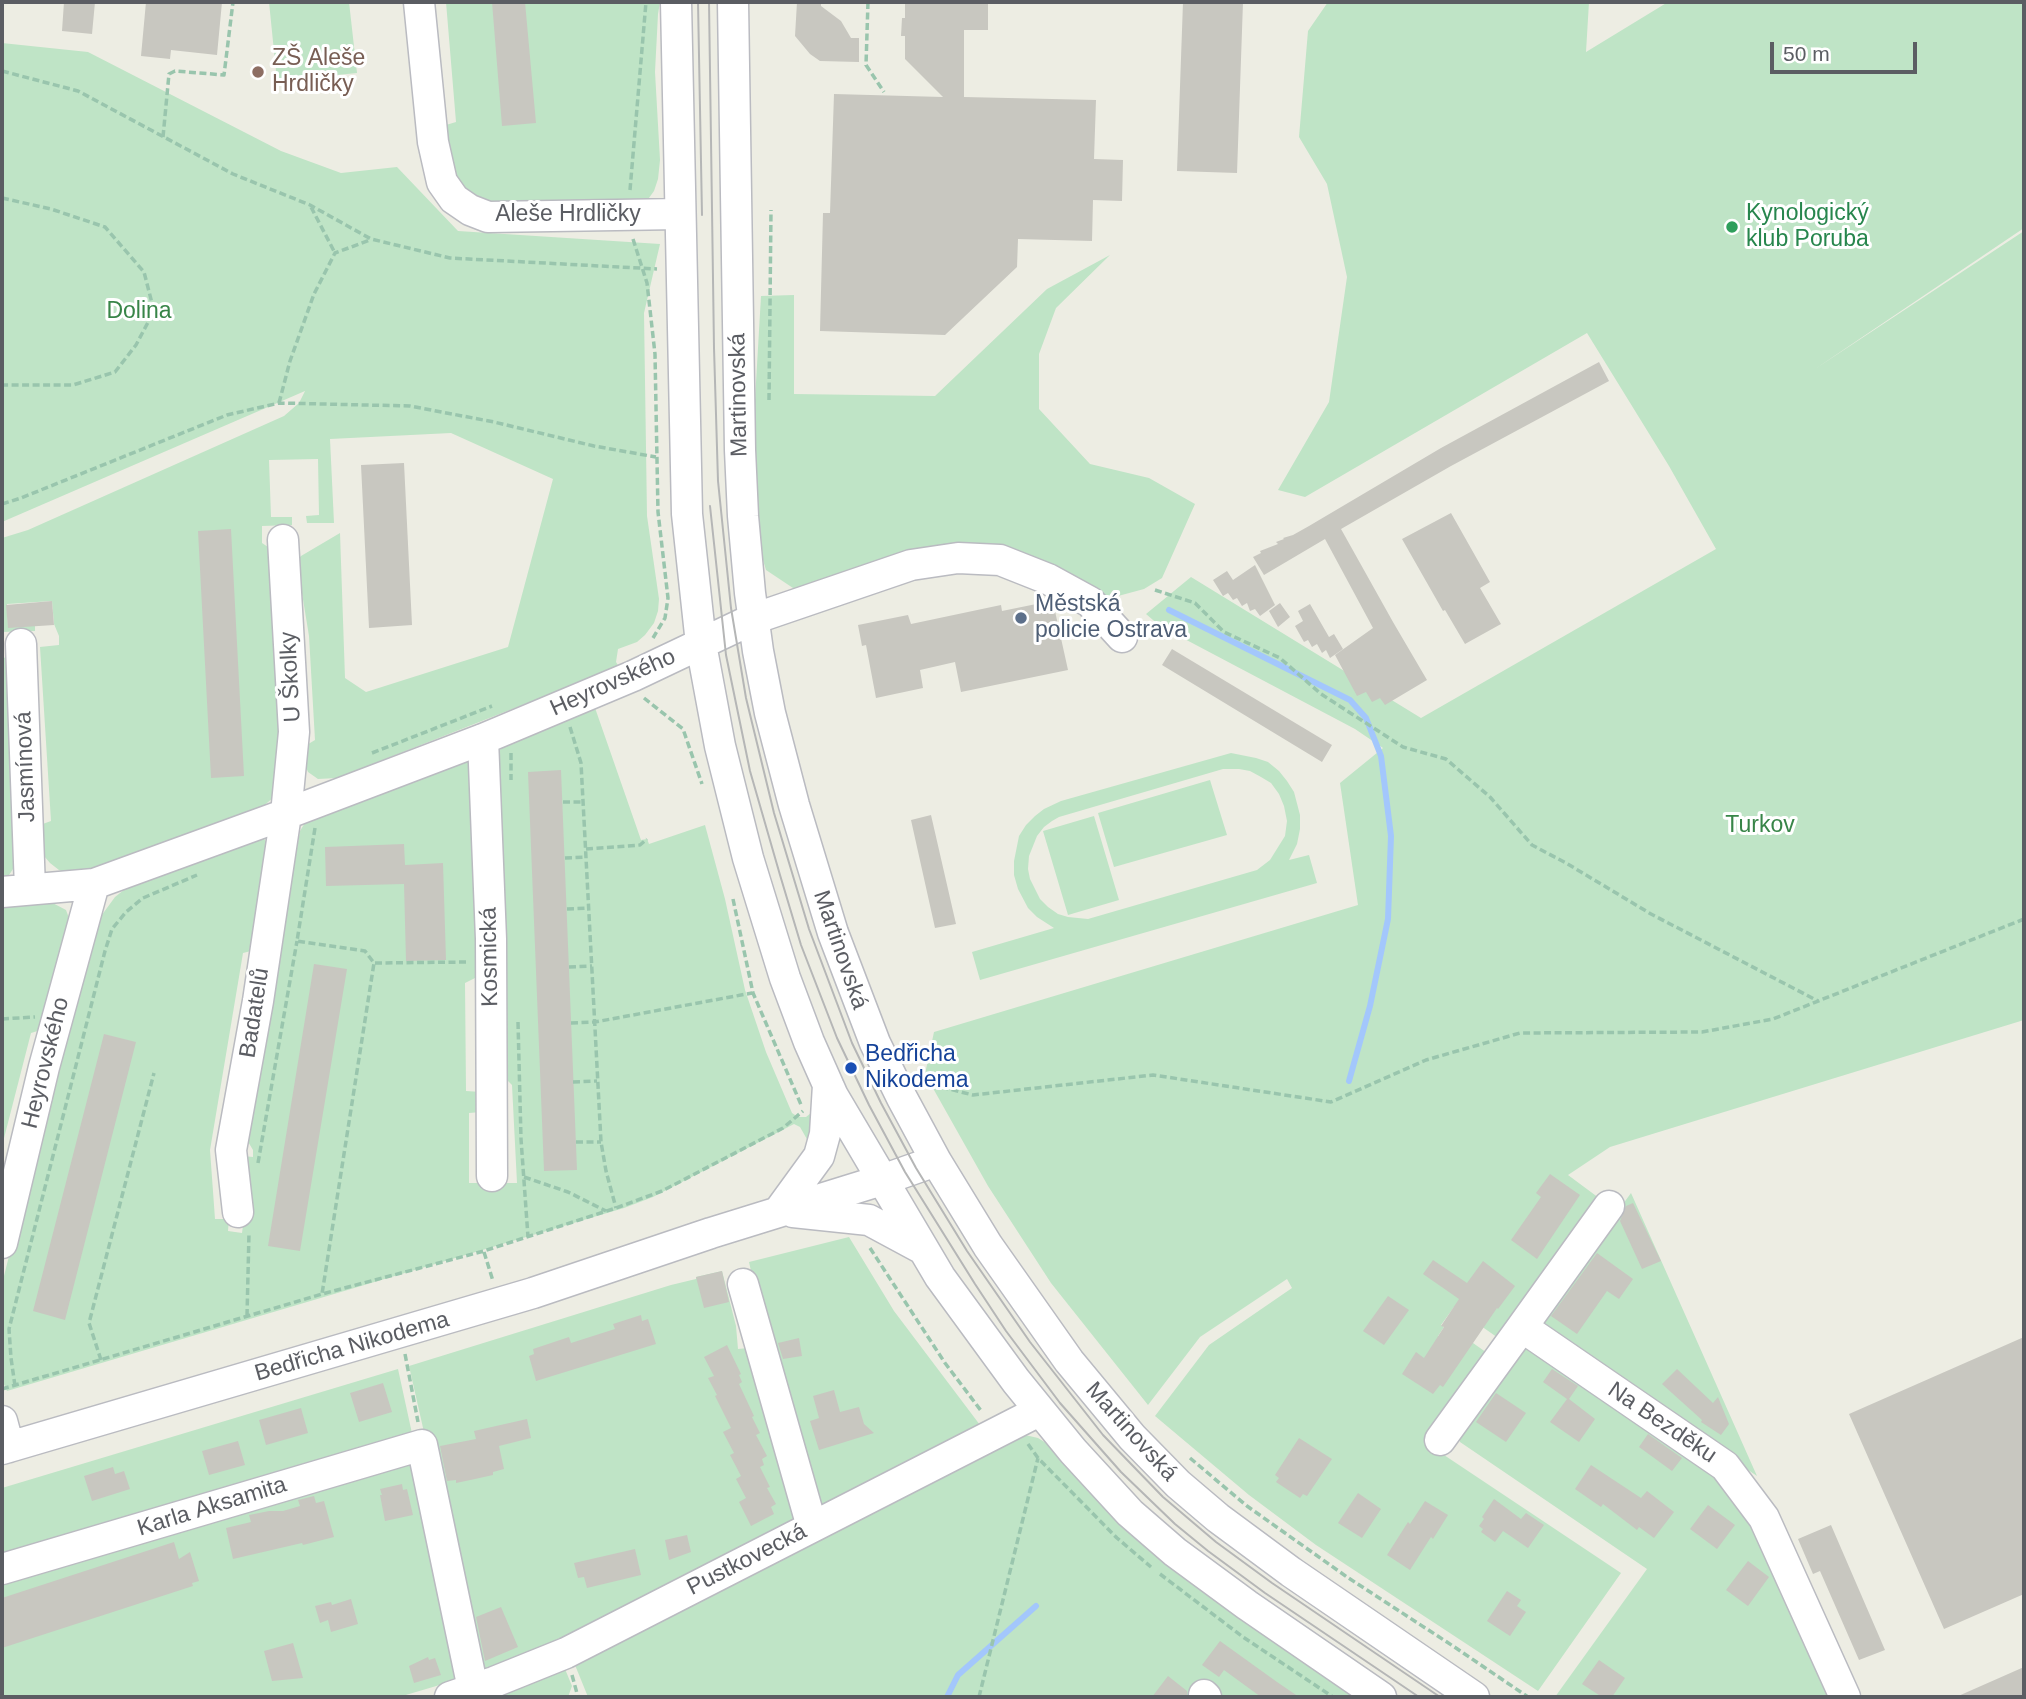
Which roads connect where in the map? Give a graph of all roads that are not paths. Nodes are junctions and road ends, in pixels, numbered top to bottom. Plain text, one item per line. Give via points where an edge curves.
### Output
1 (419, 2) edge
2 (676, 2) edge
3 (733, 2) edge
4 (680, 214) junction
5 (283, 540) dead end
6 (753, 619) junction
7 (1122, 636) dead end
8 (21, 644) dead end
9 (701, 644) junction
10 (483, 739) junction
11 (286, 814) junction
12 (94, 884) junction
13 (16, 891) edge
14 (828, 1084) junction
15 (936, 1161) junction
16 (492, 1176) dead end
17 (882, 1180) junction
18 (1609, 1206) dead end
19 (779, 1211) junction
20 (244, 1219) road end
21 (2, 1243) edge
22 (922, 1249) junction
23 (743, 1284) dead end
24 (1522, 1327) junction
25 (1039, 1411) junction
26 (4, 1439) edge
27 (1440, 1440) dead end
28 (811, 1527) junction
29 (2, 1569) edge
30 (461, 1693) edge
31 (1381, 1697) edge
32 (1474, 1697) edge
33 (1845, 1697) edge

1 - 4 street, Aleše Hrdličky via 433,142 442,182 454,199 488,217
2 - 4 street
3 - 6 street, Martinovská via 741,489
4 - 9 street via 687,514
5 - 11 street, U Školky via 294,732
6 - 7 street, Heyrovského via 911,565 958,558 1000,561 1048,579 1090,603
6 - 9 street, Heyrovského
6 - 15 street, Martinovská via 783,767 832,933 874,1043
8 - 13 street, Jasmínová
9 - 10 street, Heyrovského
9 - 14 street via 748,858 795,1007
10 - 11 street, Heyrovského
10 - 16 street, Kosmická
11 - 12 street, Heyrovského
11 - 20 street, Badatelů via 232,1150
12 - 13 street, Heyrovského
12 - 21 street, Heyrovského
14 - 17 street
14 - 19 street via 822,1145 814,1165
15 - 17 street, Bedřicha Nikodema
15 - 32 street, Martinovská via 1062,1352 1155,1461 1262,1551
17 - 19 street, Bedřicha Nikodema
17 - 22 street
18 - 24 street
19 - 22 street, Bedřicha Nikodema via 859,1218
19 - 26 street, Bedřicha Nikodema via 522,1297
22 - 25 street
23 - 28 street
24 - 27 street
24 - 33 street, Na Bezděku via 1725,1466 1765,1518
25 - 28 street, Pustkovecká
25 - 31 street via 1157,1536 1230,1593
28 - 30 street, Pustkovecká via 566,1653
29 - 30 street, Karla Aksamita via 422,1445

